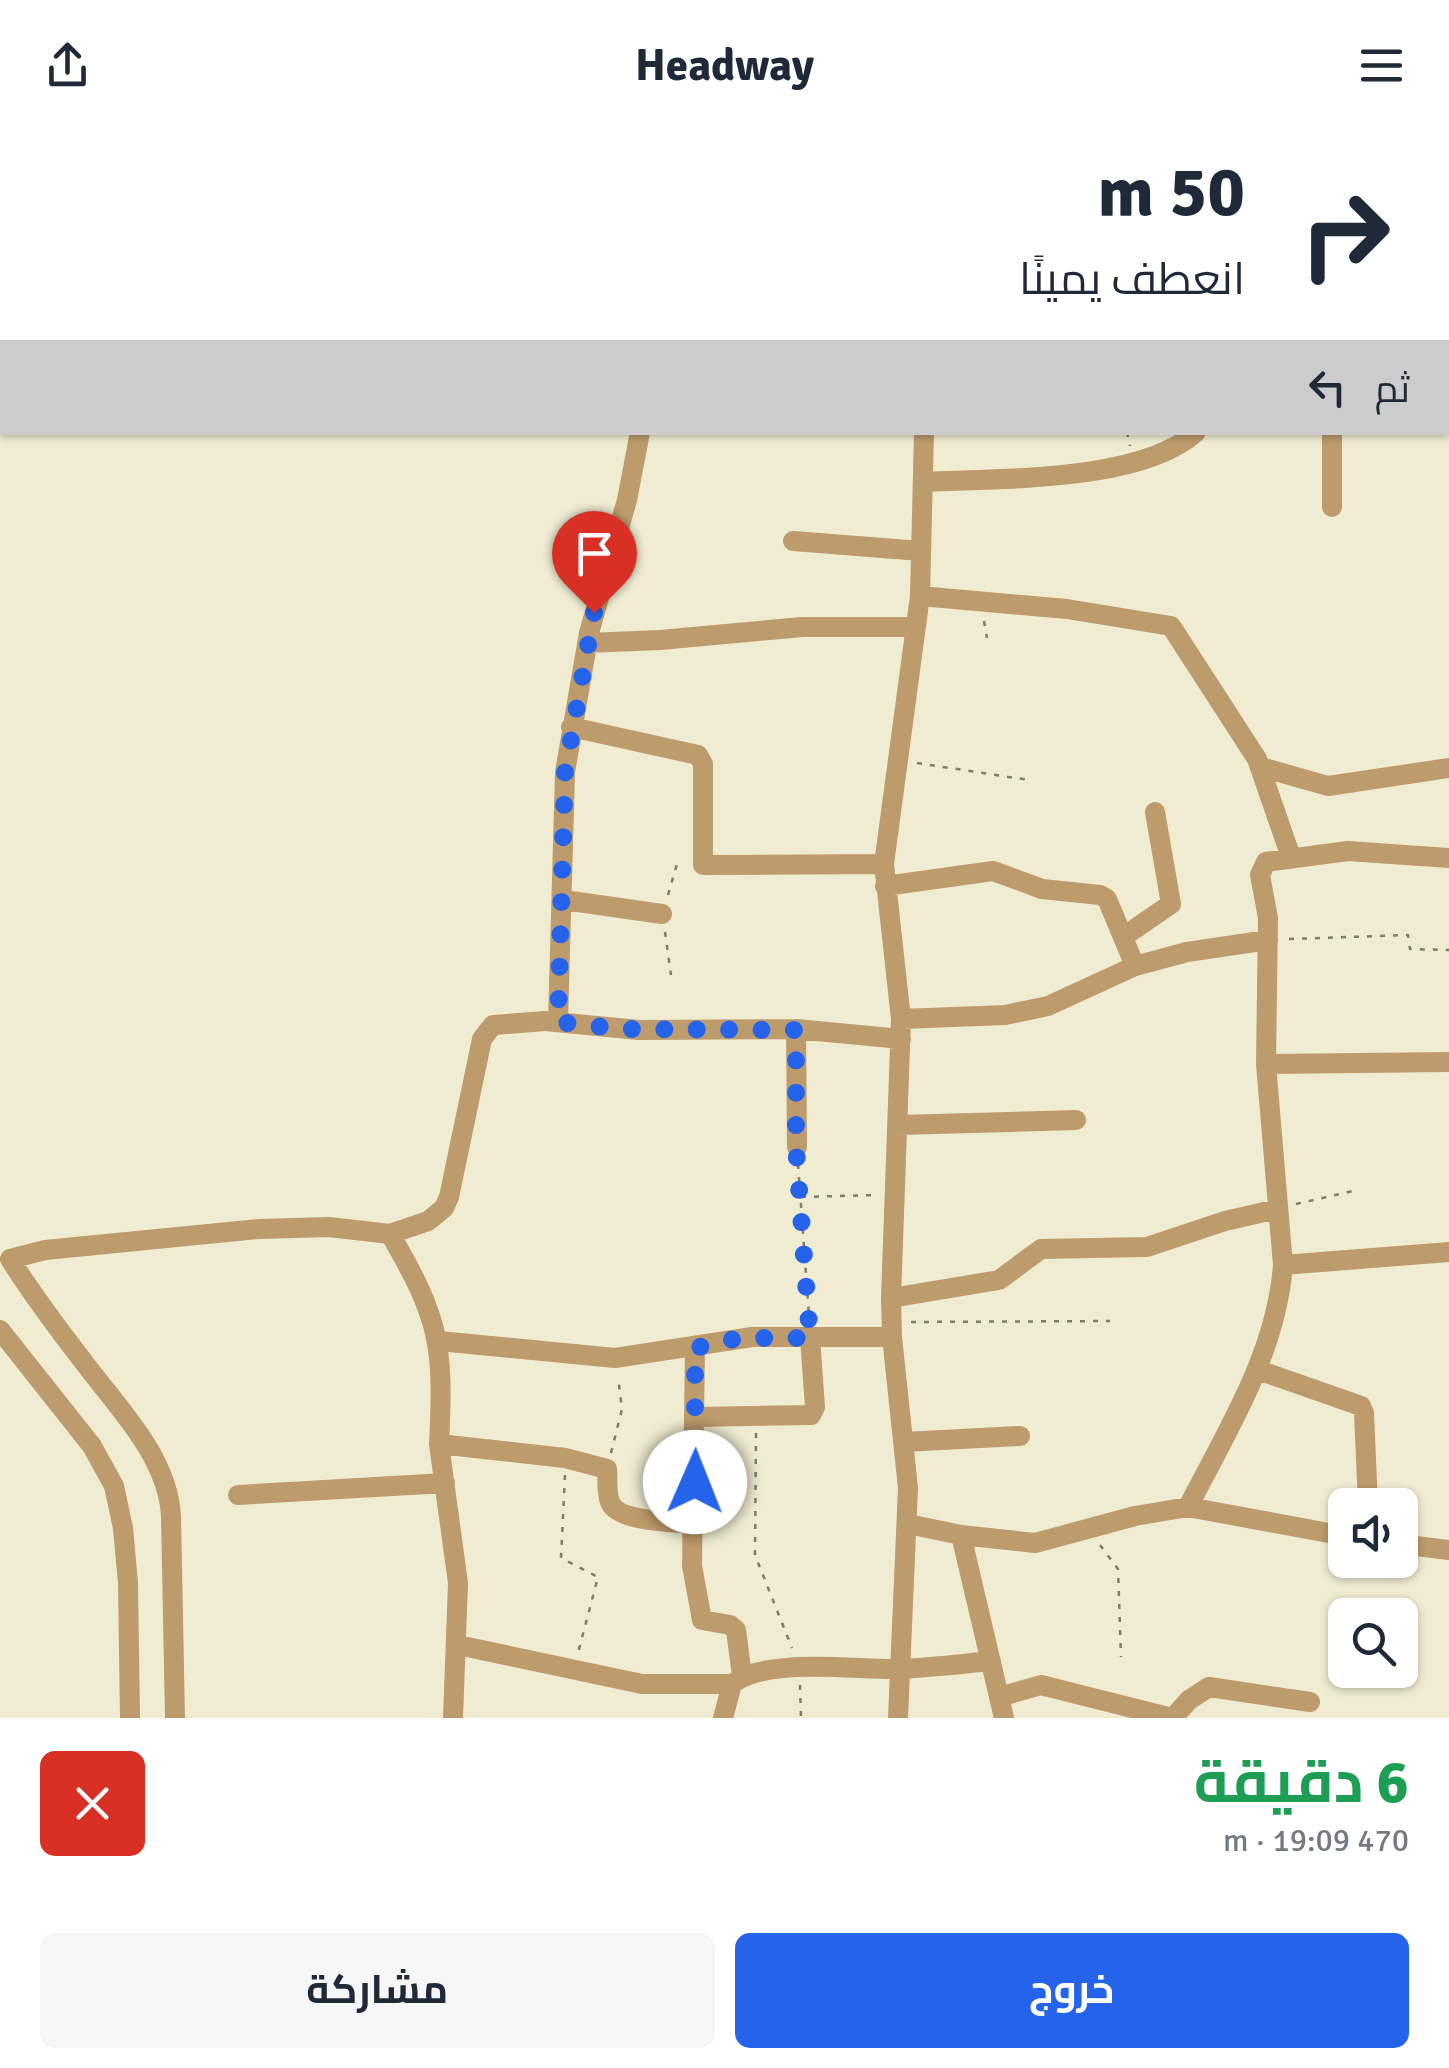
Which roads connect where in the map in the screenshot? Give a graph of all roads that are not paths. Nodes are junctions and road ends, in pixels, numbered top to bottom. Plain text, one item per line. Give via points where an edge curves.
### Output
1 (639, 435) edge
2 (924, 435) edge
3 (1192, 435) edge
4 (1332, 435) edge
5 (924, 482) junction
6 (1332, 507) dead end
7 (793, 541) dead end
8 (921, 551) junction
9 (920, 596) junction
10 (916, 627) junction
11 (587, 643) junction
12 (571, 727) junction
13 (1261, 767) junction
14 (1449, 768) edge
15 (1155, 812) dead end
16 (1291, 857) junction
17 (1449, 858) edge
18 (884, 864) junction
19 (885, 886) junction
20 (564, 900) junction
21 (662, 914) road end
22 (1124, 938) junction
23 (1268, 940) junction
24 (1135, 966) junction
25 (558, 1022) junction
26 (901, 1029) junction
27 (796, 1030) junction
28 (1449, 1062) edge
29 (1266, 1064) junction
30 (1076, 1120) dead end
31 (898, 1125) junction
32 (796, 1147) road end
33 (1277, 1209) junction
34 (390, 1234) junction
35 (1449, 1252) edge
36 (3, 1253) edge
37 (1282, 1266) junction
38 (891, 1298) junction
39 (0, 1330) edge
40 (892, 1330) junction
41 (810, 1338) junction
42 (439, 1341) junction
43 (695, 1348) junction
44 (1258, 1370) junction
45 (696, 1416) junction
46 (1020, 1436) dead end
47 (904, 1442) junction
48 (440, 1444) junction
49 (445, 1483) junction
50 (1367, 1488) edge
51 (238, 1495) dead end
52 (1188, 1507) junction
53 (694, 1524) junction
54 (908, 1524) junction
55 (1328, 1533) edge
56 (961, 1535) junction
57 (1418, 1546) edge
58 (1449, 1550) edge
59 (458, 1645) junction
60 (990, 1662) junction
61 (901, 1669) junction
62 (737, 1680) junction
63 (998, 1697) junction
64 (1310, 1702) dead end
65 (130, 1718) edge
66 (174, 1718) edge
67 (453, 1718) edge
68 (723, 1718) edge
69 (898, 1718) edge
70 (1004, 1718) edge
71 (1173, 1718) edge

1 - 11 street
2 - 5 street
3 - 5 street via 1178,446 1091,472
4 - 6 street
5 - 8 street
7 - 8 street
8 - 9 street
9 - 10 street
9 - 13 street via 1171,626
10 - 11 street via 802,627
10 - 18 street
11 - 12 street
12 - 18 street via 698,755 703,865
12 - 20 street via 562,812
13 - 14 street via 1328,786
13 - 16 street
15 - 22 street via 1172,899
16 - 17 street via 1348,851
16 - 23 street via 1266,862 1261,870
18 - 19 street
19 - 22 street via 998,872 1042,889 1104,896
19 - 26 street
20 - 21 street
20 - 25 street
22 - 24 street
23 - 24 street
23 - 29 street
24 - 26 street via 1048,1006
25 - 27 street
25 - 34 street via 504,1022 486,1032 444,1208
26 - 27 street
26 - 31 street
27 - 32 street
28 - 29 street
29 - 33 street
30 - 31 street
31 - 38 street
33 - 37 street
33 - 38 street via 1147,1247 1042,1249 999,1280
34 - 36 street via 259,1229
34 - 42 street via 426,1300
35 - 37 street
36 - 66 street via 164,1479 171,1516
37 - 44 street
38 - 40 street
39 - 65 street via 92,1446 114,1486 128,1583
40 - 41 street
40 - 47 street
41 - 43 street via 739,1338
41 - 45 street via 814,1411 807,1417
42 - 43 street via 615,1358
42 - 48 street
43 - 45 street
44 - 50 street via 1360,1406
44 - 52 street
45 - 53 street
46 - 47 street
47 - 54 street
48 - 49 street
48 - 53 street via 608,1469 610,1503 618,1512
49 - 51 street
49 - 59 street
52 - 55 street
52 - 56 street via 1035,1543
53 - 62 street via 700,1618 736,1630
54 - 56 street
54 - 61 street
56 - 60 street
57 - 58 street
59 - 62 street via 642,1684
59 - 67 street
60 - 61 street
60 - 63 street
61 - 62 street via 800,1669
61 - 69 street
62 - 68 street
63 - 70 street
63 - 71 street via 1042,1685
64 - 71 street via 1208,1687

